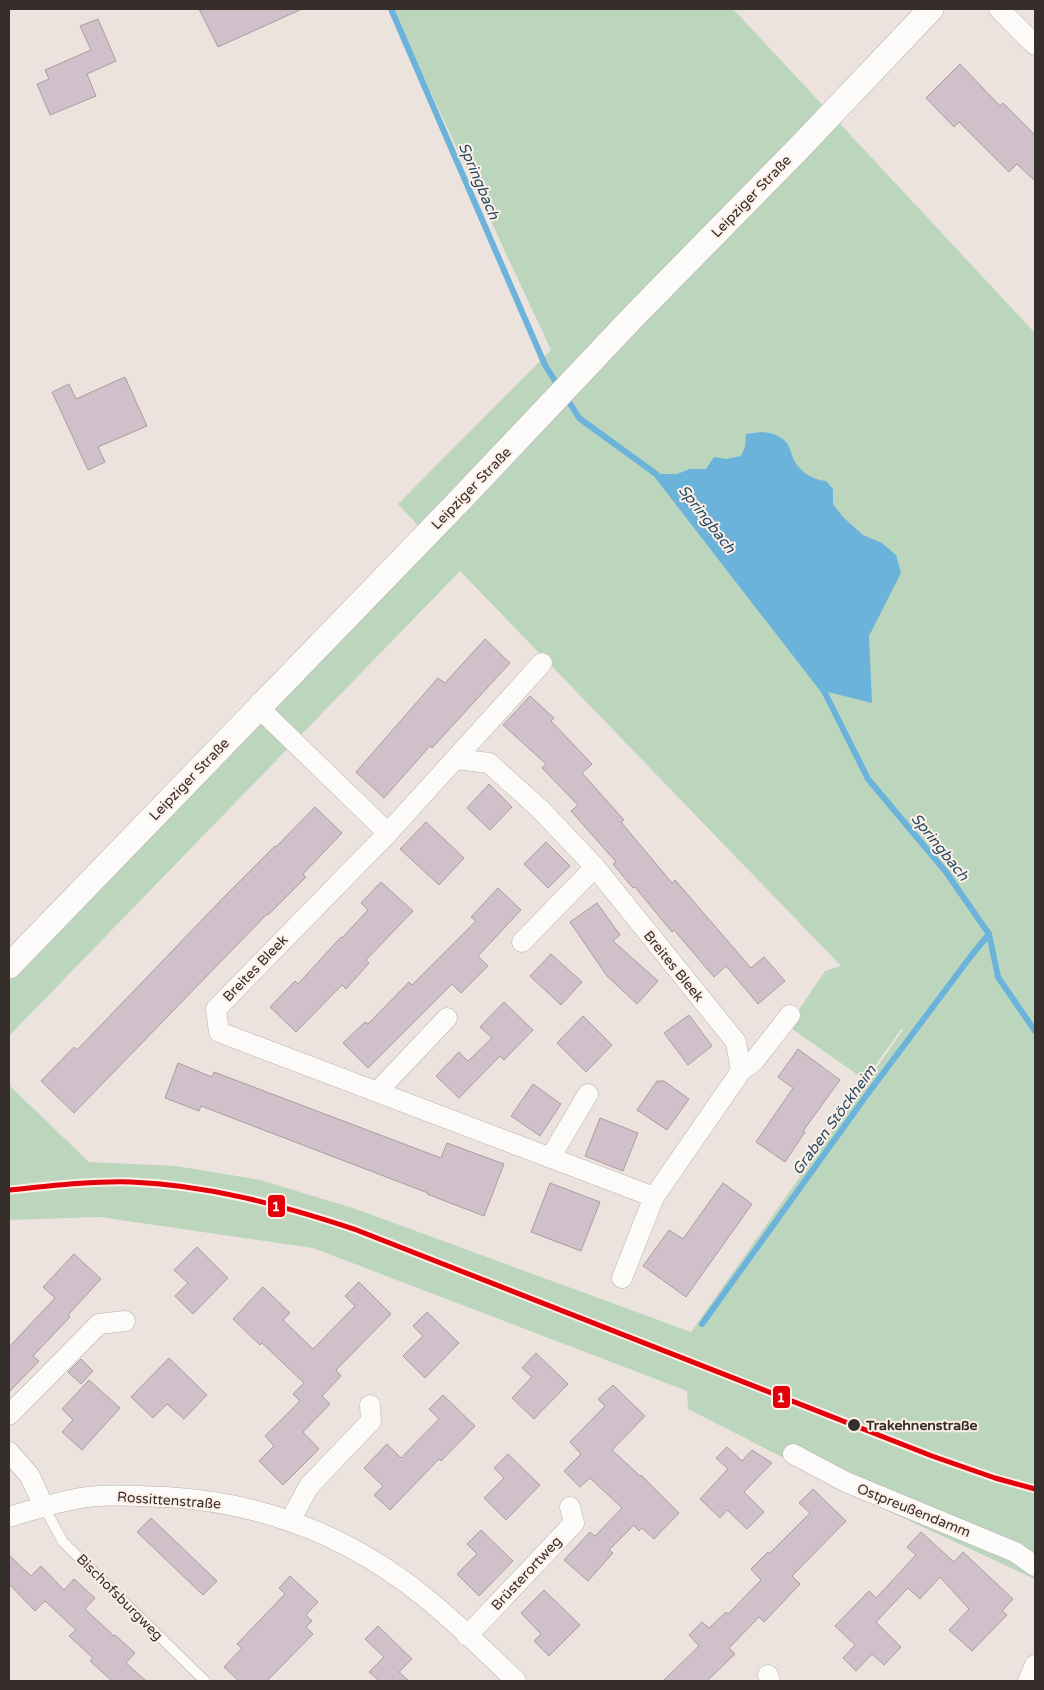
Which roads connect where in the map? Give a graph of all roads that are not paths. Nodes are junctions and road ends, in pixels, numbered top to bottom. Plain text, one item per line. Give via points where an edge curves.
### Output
1 (931, 9) edge
2 (999, 9) edge
3 (1035, 45) edge
4 (542, 662) dead end
5 (258, 707) junction
6 (456, 760) junction
7 (388, 833) junction
8 (595, 867) junction
9 (522, 942) dead end
10 (9, 966) edge
11 (790, 1015) dead end
12 (447, 1018) dead end
13 (741, 1071) junction
14 (377, 1092) junction
15 (588, 1094) dead end
16 (550, 1158) junction
17 (654, 1197) junction
18 (622, 1278) dead end
19 (125, 1321) dead end
20 (370, 1405) dead end
21 (9, 1415) edge
22 (9, 1452) edge
23 (793, 1454) dead end
24 (44, 1507) junction
25 (570, 1507) dead end
26 (9, 1516) edge
27 (290, 1521) junction
28 (1035, 1566) edge
29 (467, 1636) junction
30 (1035, 1665) edge
31 (205, 1681) edge
32 (516, 1681) edge
33 (1028, 1681) edge

1 - 5 street, Leipziger Straße
2 - 3 street
4 - 6 street, Breites Bleek
5 - 7 street
5 - 10 street, Leipziger Straße
6 - 7 street, Breites Bleek
6 - 8 street, Breites Bleek via 488,763 540,809
7 - 14 street, Breites Bleek via 216,1009 219,1032
8 - 9 street
8 - 13 street, Breites Bleek via 736,1042
11 - 13 street via 754,1061
12 - 14 street
13 - 17 street
14 - 16 street, Breites Bleek
15 - 16 street
16 - 17 street, Breites Bleek
17 - 18 street
19 - 21 street via 99,1324
20 - 27 street via 371,1421 309,1486
22 - 24 street via 30,1476
23 - 28 street, Ostpreußendamm via 846,1482 1015,1552
24 - 26 street, Rossittenstraße
24 - 27 street, Rossittenstraße via 94,1497 190,1499 224,1503
24 - 31 lane, Bischofsburgweg via 63,1542
25 - 29 street, Brüsterortweg via 574,1523
27 - 29 street, Rossittenstraße via 361,1553 391,1572
29 - 32 street, Rossittenstraße
30 - 33 street

